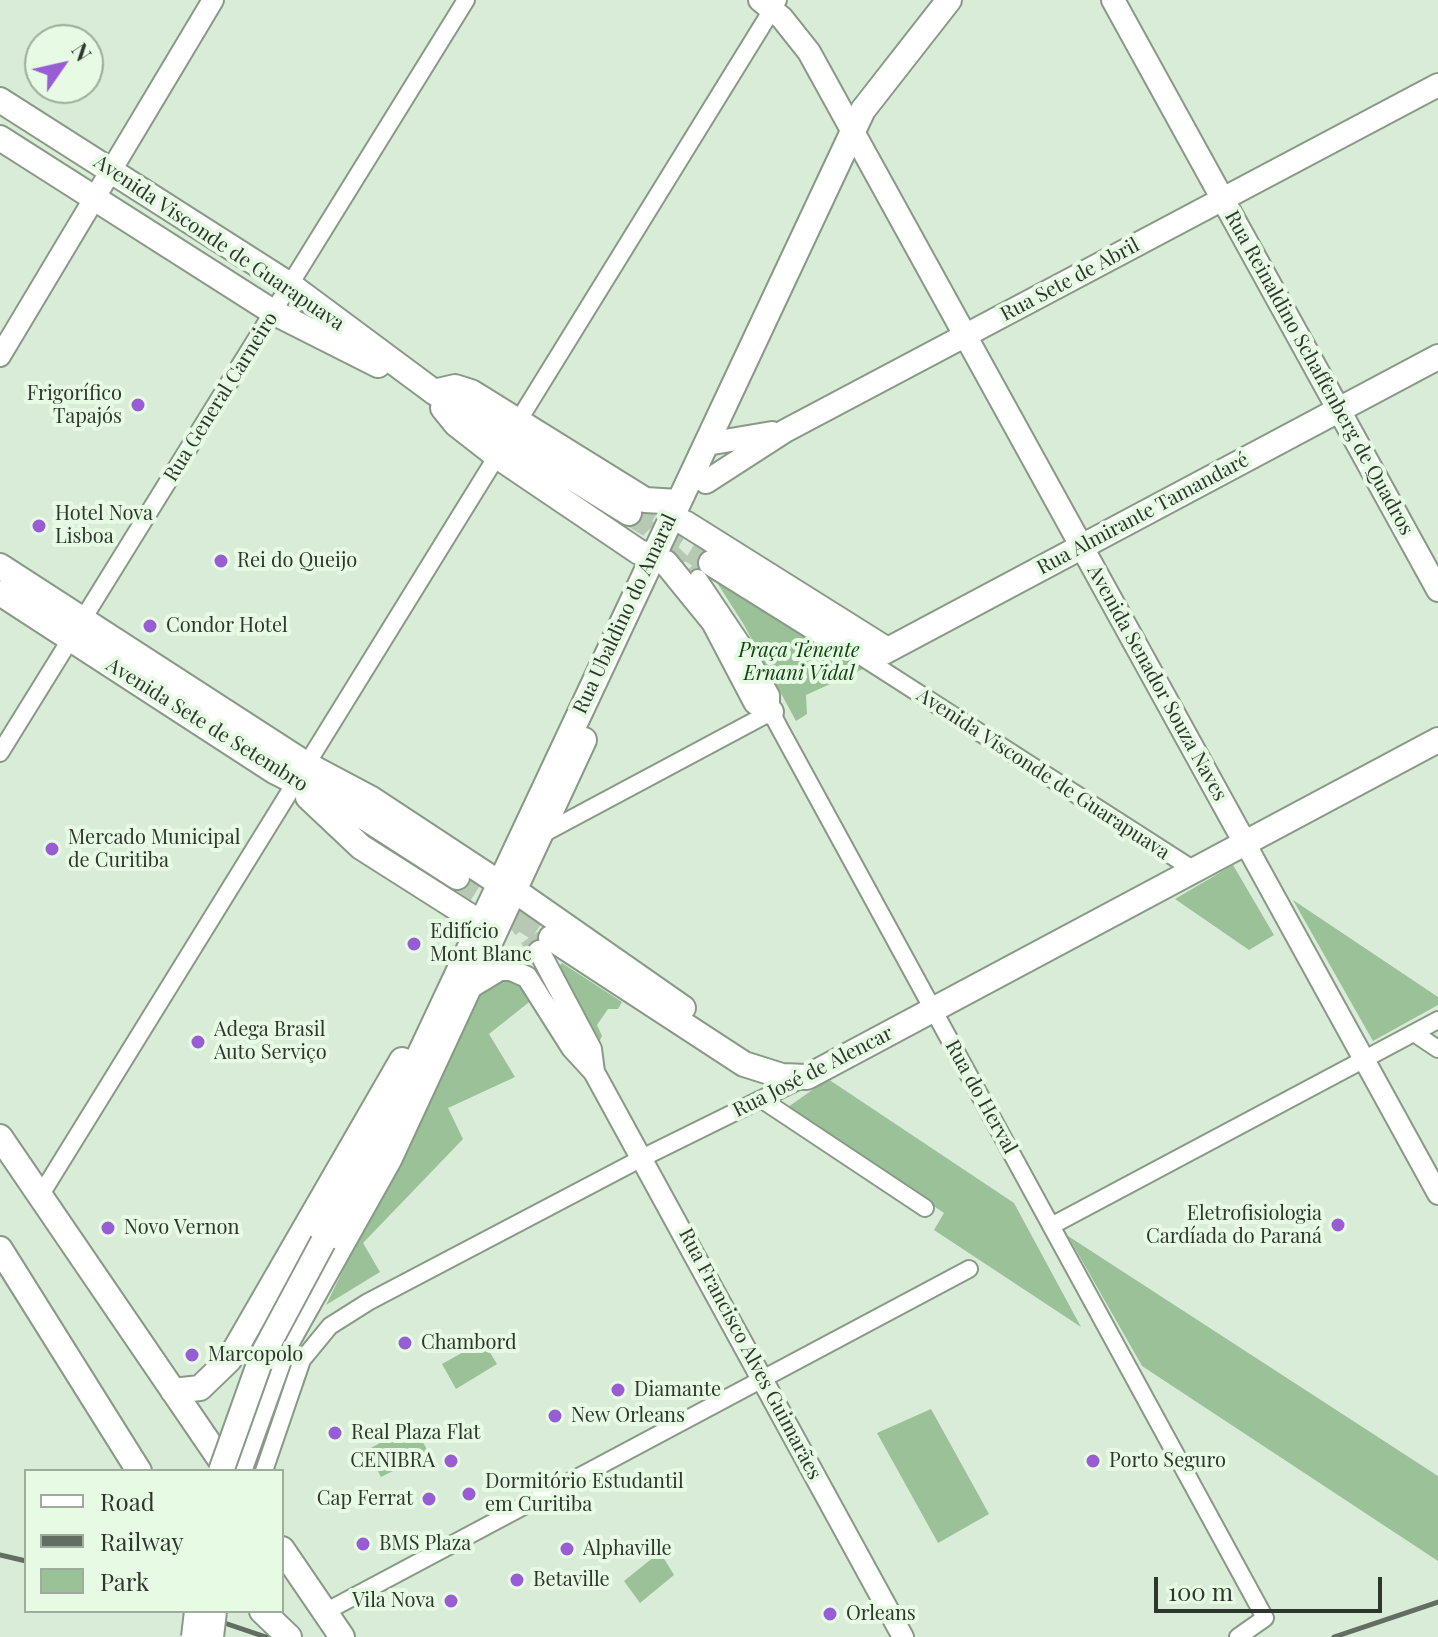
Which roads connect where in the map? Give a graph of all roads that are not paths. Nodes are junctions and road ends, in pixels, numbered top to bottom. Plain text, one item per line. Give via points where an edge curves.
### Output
1 (213, 0) edge
2 (466, 0) edge
3 (949, 0) edge
4 (1113, 0) edge
5 (770, 3) edge
6 (1438, 85) edge
7 (0, 100) edge
8 (0, 117) edge
9 (29, 118) junction
10 (853, 130) junction
11 (0, 138) edge
12 (111, 171) junction
13 (94, 198) junction
14 (1223, 199) junction
15 (290, 285) junction
16 (273, 312) junction
17 (966, 335) junction
18 (0, 356) edge
19 (1438, 357) edge
20 (434, 392) junction
21 (1339, 410) junction
22 (517, 423) junction
23 (785, 431) junction
24 (707, 444) junction
25 (497, 456) junction
26 (706, 482) joint
27 (682, 512) junction
28 (629, 513) tunnel mouth
29 (1082, 546) junction
30 (659, 560) junction
31 (0, 566) edge
32 (704, 571) joint
33 (1438, 590) edge
34 (0, 593) edge
35 (78, 630) junction
36 (844, 646) junction
37 (890, 648) junction
38 (893, 677) junction
39 (771, 712) junction
40 (1438, 740) edge
41 (0, 753) edge
42 (301, 774) junction
43 (561, 789) junction
44 (591, 807) junction
45 (539, 836) junction
46 (1245, 843) junction
47 (1194, 870) junction
48 (457, 877) tunnel mouth
49 (506, 886) junction
50 (479, 922) junction
51 (545, 944) joint
52 (466, 991) junction
53 (933, 1010) junction
54 (434, 1017) junction
55 (1438, 1020) edge
56 (1414, 1033) junction
57 (1438, 1049) edge
58 (1364, 1059) junction
59 (594, 1072) junction
60 (782, 1076) junction
61 (807, 1077) junction
62 (761, 1099) junction
63 (0, 1137) edge
64 (651, 1153) junction
65 (1438, 1194) edge
66 (40, 1196) junction
67 (925, 1208) dead end
68 (1051, 1226) junction
69 (331, 1247) junction
70 (0, 1249) edge
71 (969, 1269) dead end
72 (763, 1379) junction
73 (173, 1391) junction
74 (138, 1469) edge
75 (222, 1469) edge
76 (227, 1469) edge
77 (240, 1469) edge
78 (265, 1469) edge
79 (284, 1552) edge
80 (325, 1612) junction
81 (197, 1613) edge
82 (214, 1613) edge
83 (264, 1613) edge
84 (194, 1637) edge
85 (211, 1637) edge
86 (289, 1637) edge
87 (342, 1637) edge
88 (903, 1637) edge
89 (1238, 1637) edge

1 - 12 street
2 - 15 street, Rua General Carneiro
3 - 10 main road, Rua Ubaldino do Amaral via 869,100
4 - 14 main road, Rua Reinaldino Schaffenberg de Quadros
5 - 10 main road, Avenida Senador Souza Naves via 800,39
5 - 22 street
6 - 14 main road, Rua Sete de Abril
7 - 9 main road, Avenida Visconde de Guarapuava
8 - 9 main road
9 - 12 main road, Avenida Visconde de Guarapuava
10 - 17 main road, Avenida Senador Souza Naves
10 - 24 main road, Rua Ubaldino do Amaral
11 - 13 main road, Avenida Visconde de Guarapuava
12 - 13 street
12 - 15 main road, Avenida Visconde de Guarapuava
13 - 16 main road, Avenida Visconde de Guarapuava
13 - 18 street
14 - 17 main road, Rua Sete de Abril
14 - 21 main road, Rua Reinaldino Schaffenberg de Quadros
15 - 16 street, Rua General Carneiro
15 - 20 main road, Avenida Visconde de Guarapuava
16 - 20 main road, Avenida Visconde de Guarapuava
16 - 35 street, Rua General Carneiro
17 - 23 main road, Rua Sete de Abril
17 - 29 main road, Avenida Senador Souza Naves
19 - 21 main road, Rua Almirante Tamandaré
20 - 22 main road via 455,387 471,392
20 - 25 main road via 456,424
20 - 28 main road, Avenida Visconde de Guarapuava
21 - 29 main road, Rua Almirante Tamandaré
21 - 33 main road, Rua Reinaldino Schaffenberg de Quadros
22 - 27 main road via 645,500
23 - 24 main road
23 - 26 main road, Rua Sete de Abril
24 - 27 main road, Rua Ubaldino do Amaral
25 - 30 main road via 639,552
25 - 42 street
26 - 27 main road, Rua Ubaldino do Amaral
27 - 30 main road, Rua Ubaldino do Amaral
27 - 37 main road via 874,644
29 - 37 main road, Rua Almirante Tamandaré
29 - 46 main road, Avenida Senador Souza Naves
30 - 39 main road via 714,622 756,702
30 - 43 main road, Rua Ubaldino do Amaral
30 - 49 main road, Rua Ubaldino do Amaral
31 - 35 main road, Avenida Sete de Setembro
32 - 36 main road, Avenida Visconde de Guarapuava
32 - 39 street, Rua do Herval via 771,695
34 - 35 main road, Avenida Sete de Setembro
35 - 41 street, Rua General Carneiro
35 - 42 main road, Avenida Sete de Setembro
36 - 37 main road via 869,653
36 - 38 street, Avenida Visconde de Guarapuava
37 - 38 street
38 - 47 street, Avenida Visconde de Guarapuava
39 - 44 street
39 - 53 street, Rua do Herval
40 - 46 main road, Rua José de Alencar
42 - 48 main road, Avenida Sete de Setembro
42 - 49 main road via 370,798
42 - 50 main road via 361,847
42 - 66 street
43 - 44 street via 577,804
43 - 45 main road, Rua Ubaldino do Amaral
44 - 45 street
45 - 49 main road, Rua Ubaldino do Amaral
46 - 47 main road, Rua José de Alencar
46 - 58 street, Avenida Senador Souza Naves
47 - 53 main road, Rua José de Alencar
49 - 50 main road, Rua Ubaldino do Amaral
49 - 52 main road, Rua Ubaldino do Amaral
49 - 60 main road
50 - 54 main road, Rua Ubaldino do Amaral
51 - 59 street, Rua Francisco Alves Guimarães via 591,1049
51 - 60 main road via 738,1061
52 - 59 street, Rua Francisco Alves Guimarães via 500,970 527,977 572,1048
52 - 69 main road, Rua Ubaldino do Amaral via 389,1160
53 - 61 main road, Rua José de Alencar
53 - 68 street, Rua do Herval
54 - 69 main road, Rua Ubaldino do Amaral
54 - 73 main road via 400,1062 221,1371 200,1388
55 - 56 street
56 - 57 street
56 - 58 street
58 - 65 street, Avenida Senador Souza Naves
58 - 68 street
59 - 64 street, Rua Francisco Alves Guimarães via 626,1132
60 - 61 main road
61 - 62 street, Rua José de Alencar
62 - 64 street, Rua José de Alencar
62 - 67 street
63 - 66 main road
64 - 72 street, Rua Francisco Alves Guimarães
64 - 78 street, Rua José de Alencar via 330,1326 302,1360
66 - 73 main road
68 - 89 street, Rua do Herval via 1265,1618
69 - 75 main road, bridge via 262,1356
69 - 77 main road via 283,1349
70 - 74 main road
71 - 72 street
72 - 80 street
72 - 88 street, Rua Francisco Alves Guimarães
73 - 76 main road
79 - 80 main road
80 - 87 main road
81 - 84 main road, bridge
82 - 85 main road, bridge
83 - 86 main road

